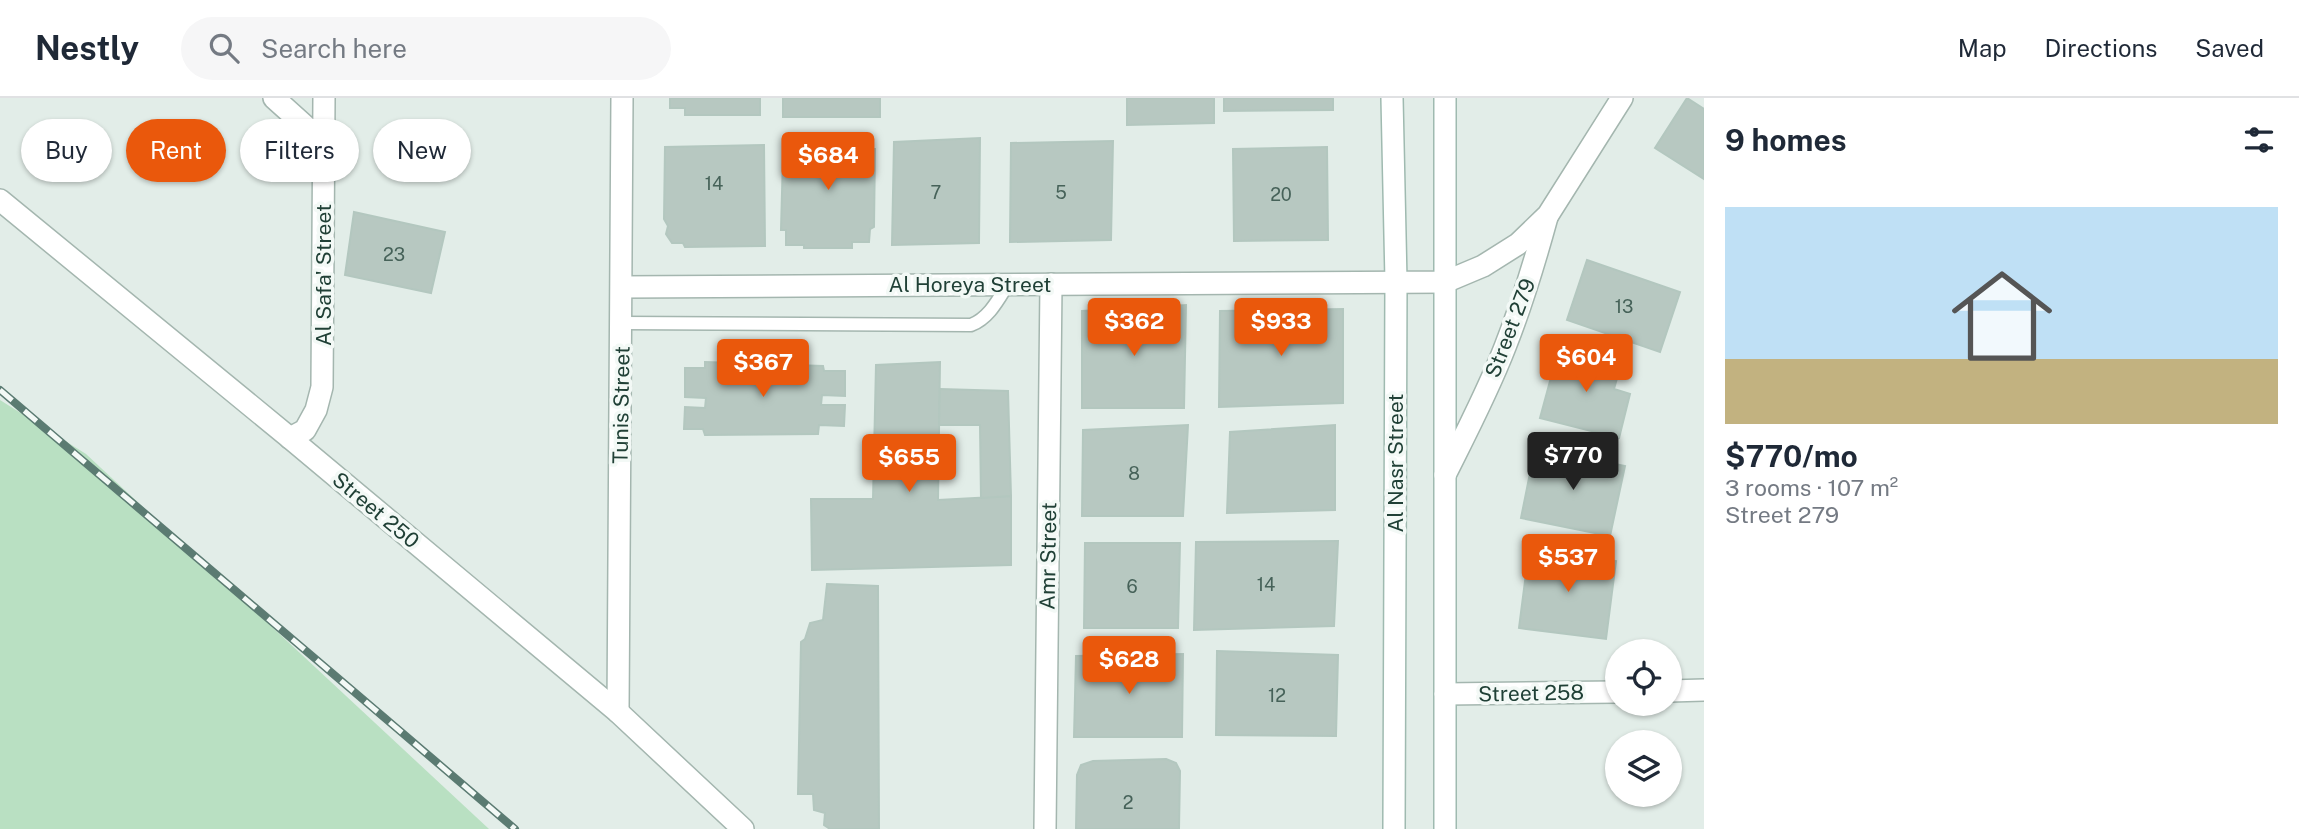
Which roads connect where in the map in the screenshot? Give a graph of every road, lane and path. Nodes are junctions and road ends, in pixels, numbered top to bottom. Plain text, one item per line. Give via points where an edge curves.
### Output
1 (274, 98) edge
2 (324, 98) edge
3 (622, 98) edge
4 (1392, 98) edge
5 (1445, 98) edge
6 (1622, 98) edge
7 (297, 119) edge
8 (324, 119) edge
9 (324, 182) edge
10 (0, 200) edge
11 (1548, 215) junction
12 (1396, 281) junction
13 (1445, 282) junction
14 (1008, 284) junction
15 (1051, 284) junction
16 (622, 287) junction
17 (622, 323) junction
18 (290, 438) junction
19 (1445, 475) junction
20 (1704, 690) edge
21 (1682, 691) edge
22 (1605, 692) edge
23 (1445, 694) junction
24 (618, 712) junction
25 (743, 829) edge
26 (1045, 829) edge
27 (1394, 829) edge
28 (1445, 829) edge

1 - 7 street
2 - 8 street, Al Safa' Street
3 - 16 street, Tunis Street
4 - 12 street, Al Nasr Street
5 - 13 street
6 - 11 street, Street 279
9 - 18 street, Al Safa' Street via 322,387 305,430
10 - 18 street, Street 250
11 - 13 street, Street 279 via 1495,259
11 - 19 street, Street 279 via 1505,348
12 - 13 street, Al Horeya Street
12 - 15 street, Al Horeya Street
12 - 27 street, Al Nasr Street
13 - 19 street
14 - 15 street, Al Horeya Street
14 - 16 street, Al Horeya Street
14 - 17 lane via 987,315 971,326
15 - 26 street, Amr Street
16 - 17 street, Tunis Street
17 - 24 street, Tunis Street
18 - 24 street, Street 250
19 - 23 street
20 - 21 street
22 - 23 street, Street 258
23 - 28 street
24 - 25 street, Street 250

